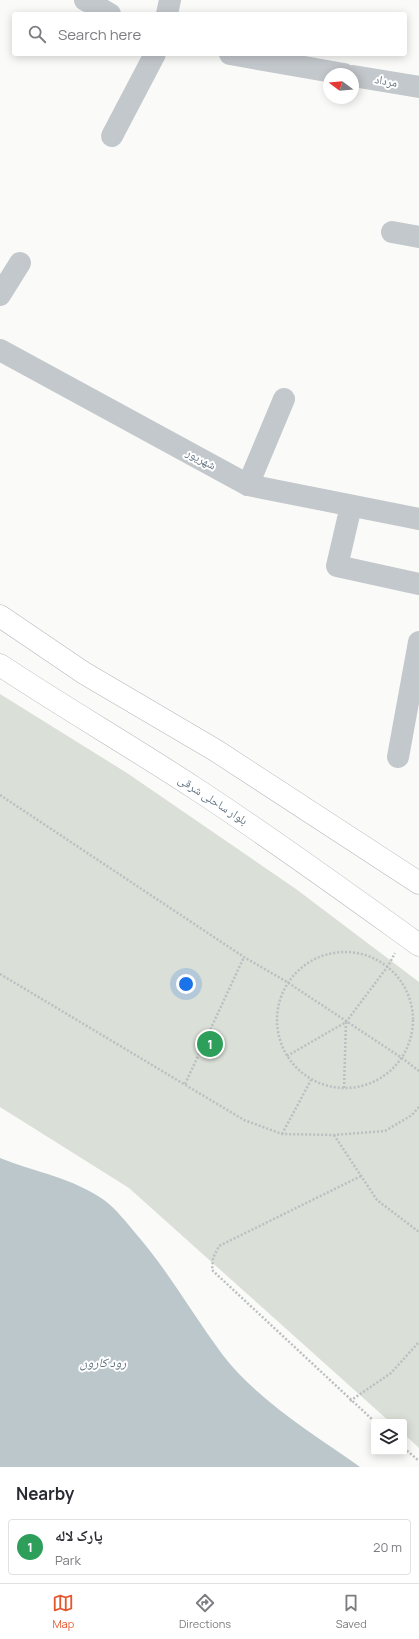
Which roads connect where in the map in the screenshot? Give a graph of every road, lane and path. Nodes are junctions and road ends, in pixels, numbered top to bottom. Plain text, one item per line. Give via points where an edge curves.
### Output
1 (85, 0) edge
2 (170, 0) edge
3 (106, 12) edge
4 (167, 12) edge
5 (154, 56) edge
6 (241, 56) edge
7 (323, 70) edge
8 (359, 77) edge
9 (419, 87) edge
10 (112, 136) dead end
11 (392, 232) dead end
12 (419, 237) edge
13 (20, 263) dead end
14 (0, 296) edge
15 (0, 350) edge
16 (284, 399) dead end
17 (248, 485) junction
18 (351, 506) junction
19 (419, 519) edge
20 (419, 584) edge
21 (0, 616) edge
22 (419, 642) edge
23 (0, 665) edge
24 (398, 757) dead end
25 (0, 795) edge
26 (419, 883) edge
27 (412, 940) edge
28 (244, 957) junction
29 (388, 966) junction
30 (0, 974) edge
31 (287, 982) junction
32 (346, 1022) junction
33 (287, 1056) junction
34 (402, 1058) junction
35 (419, 1071) edge
36 (311, 1080) junction
37 (185, 1084) junction
38 (344, 1088) junction
39 (419, 1107) edge
40 (282, 1134) junction
41 (334, 1135) junction
42 (361, 1176) junction
43 (419, 1232) edge
44 (419, 1342) edge
45 (350, 1401) junction
46 (371, 1419) edge
47 (407, 1451) edge
48 (419, 1461) edge

1 - 3 street
2 - 4 street
5 - 10 street
6 - 7 street
8 - 9 street, مرداد
11 - 12 street
13 - 14 street
15 - 17 street, شهریور
16 - 17 street
17 - 18 street, شهریور
18 - 19 street, شهریور
18 - 20 street via 337,566
21 - 26 main road via 84,672 215,750
22 - 24 street
23 - 27 main road, بلوار ساحلی شرقی via 199,791 310,866
25 - 28 path
27 - 29 path
28 - 31 path
28 - 37 path
29 - 31 path via 365,954 353,951 334,952 316,957 300,968
29 - 32 path
29 - 34 path via 402,981 410,999 413,1019 410,1039
30 - 37 path
31 - 32 path
31 - 33 path via 279,1000 276,1020 279,1039
32 - 33 path
32 - 34 path
32 - 38 path
33 - 36 path via 297,1070
34 - 35 path
34 - 38 path via 386,1074 366,1085
36 - 38 path via 327,1086
36 - 40 path
37 - 40 path via 244,1120
39 - 41 path via 412,1115 385,1131
40 - 41 path
41 - 42 path
42 - 43 path via 376,1200
42 - 45 path via 219,1246 213,1258 212,1270
44 - 45 path via 391,1373
45 - 46 path
47 - 48 path

